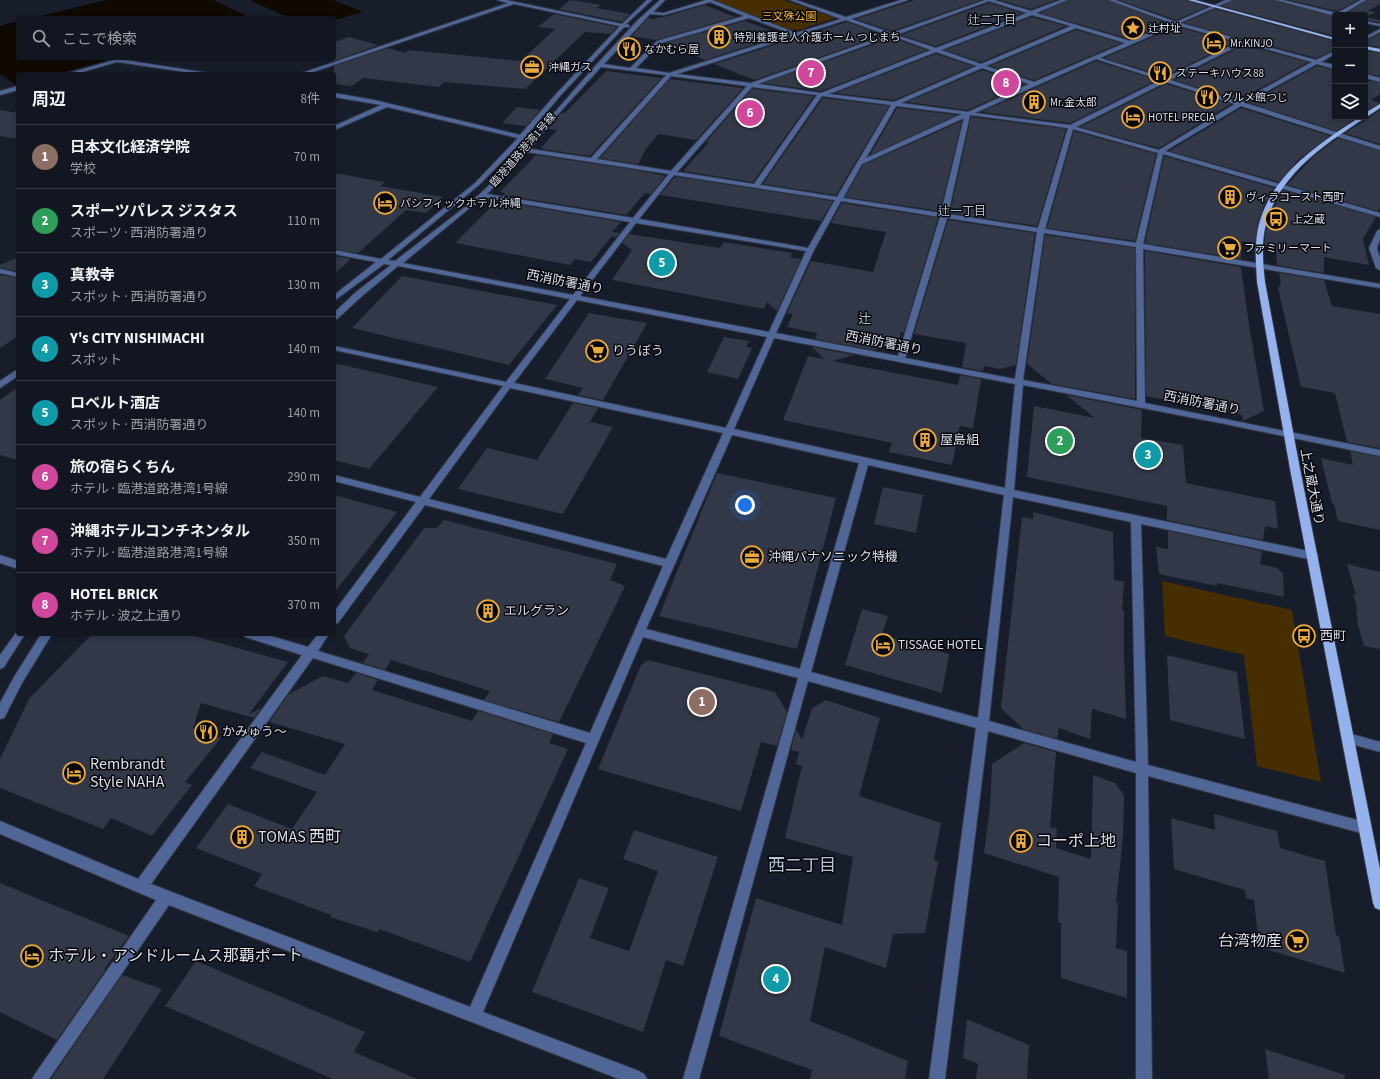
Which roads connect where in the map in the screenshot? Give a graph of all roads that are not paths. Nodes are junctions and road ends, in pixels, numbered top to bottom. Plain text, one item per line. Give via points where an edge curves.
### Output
1 (499, 0) edge
2 (650, 0) edge
3 (663, 0) edge
4 (709, 0) edge
5 (792, 0) edge
6 (906, 0) edge
7 (989, 0) edge
8 (1065, 0) edge
9 (1111, 0) edge
10 (1190, 0) edge
11 (1230, 0) edge
12 (1278, 0) edge
13 (1303, 0) edge
14 (1364, 0) edge
15 (514, 3) junction
16 (1295, 4) junction
17 (1215, 8) junction
18 (1031, 12) junction
19 (1343, 12) edge
20 (649, 13) junction
21 (1332, 13) edge
22 (748, 16) junction
23 (846, 19) junction
24 (1175, 23) junction
25 (1368, 23) edge
26 (624, 26) junction
27 (1076, 26) junction
28 (1380, 26) edge
29 (635, 27) junction
30 (1380, 30) edge
31 (795, 34) junction
32 (892, 34) junction
33 (1368, 37) edge
34 (1332, 38) edge
35 (1243, 42) junction
36 (1130, 43) junction
37 (1368, 48) edge
38 (934, 49) junction
39 (1380, 51) edge
40 (1332, 54) edge
41 (1096, 58) junction
42 (121, 60) edge
43 (118, 61) junction
44 (1316, 62) junction
45 (599, 65) junction
46 (981, 66) junction
47 (1332, 66) edge
48 (632, 69) junction
49 (77, 72) edge
50 (197, 72) edge
51 (308, 72) edge
52 (670, 74) junction
53 (1368, 77) edge
54 (1166, 80) junction
55 (1380, 80) edge
56 (1034, 84) junction
57 (751, 85) junction
58 (16, 89) edge
59 (0, 93) edge
60 (336, 95) edge
61 (820, 95) junction
62 (894, 104) junction
63 (1241, 104) junction
64 (386, 105) junction
65 (1380, 106) edge
66 (968, 114) junction
67 (1368, 114) edge
68 (1359, 120) edge
69 (336, 127) edge
70 (1071, 127) junction
71 (1338, 134) junction
72 (521, 137) junction
73 (1380, 148) edge
74 (525, 150) junction
75 (1161, 151) junction
76 (592, 161) junction
77 (860, 163) junction
78 (673, 173) junction
79 (1280, 185) junction
80 (755, 186) junction
81 (483, 195) junction
82 (839, 200) junction
83 (1380, 215) edge
84 (944, 216) junction
85 (634, 221) junction
86 (1041, 231) junction
87 (1380, 231) edge
88 (1139, 246) junction
89 (1377, 248) edge
90 (810, 250) junction
91 (336, 252) edge
92 (382, 260) junction
93 (398, 263) junction
94 (1259, 264) junction
95 (1380, 268) edge
96 (0, 270) edge
97 (16, 274) edge
98 (1380, 286) edge
99 (336, 297) edge
100 (575, 297) junction
101 (336, 315) edge
102 (771, 335) junction
103 (336, 348) edge
104 (901, 359) junction
105 (16, 373) edge
106 (1019, 382) junction
107 (0, 385) edge
108 (508, 385) junction
109 (1142, 405) junction
110 (728, 431) junction
111 (1289, 433) junction
112 (1380, 453) edge
113 (864, 462) junction
114 (336, 479) edge
115 (1009, 493) junction
116 (423, 501) junction
117 (1136, 519) junction
118 (1313, 556) junction
119 (0, 559) edge
120 (16, 564) edge
121 (669, 564) junction
122 (336, 617) edge
123 (640, 632) junction
124 (19, 636) edge
125 (46, 636) edge
126 (256, 636) edge
127 (322, 636) edge
128 (310, 652) junction
129 (0, 664) edge
130 (805, 675) junction
131 (0, 714) edge
132 (982, 724) junction
133 (1348, 738) junction
134 (594, 740) junction
135 (1380, 746) edge
136 (1142, 769) junction
137 (0, 827) edge
138 (1365, 828) junction
139 (141, 886) junction
140 (166, 897) junction
141 (1380, 902) edge
142 (474, 1016) junction
143 (40, 1079) edge
144 (639, 1079) edge
145 (691, 1079) edge
146 (937, 1079) edge
147 (1144, 1079) edge

1 - 15 street
2 - 26 street, 臨港道路港湾1号線
3 - 20 street, 臨港道路港湾1号線
4 - 20 street via 664,14
4 - 22 street
5 - 23 street
6 - 23 street
7 - 18 street
7 - 32 street
8 - 18 street
9 - 24 street
10 - 17 main road
11 - 17 street
12 - 16 street
13 - 16 street
14 - 19 street
15 - 26 street
15 - 51 street
16 - 21 street
17 - 24 street
17 - 34 main road
18 - 27 street
18 - 38 street
20 - 29 street, 臨港道路港湾1号線
22 - 31 street
22 - 48 street via 659,42
23 - 31 street
23 - 32 street
24 - 35 street
24 - 36 street
25 - 28 street
26 - 29 street
26 - 72 street, 臨港道路港湾1号線
27 - 36 street
27 - 46 street
29 - 45 street, 臨港道路港湾1号線
30 - 33 street
31 - 52 street
32 - 38 street
32 - 57 street
35 - 44 street
35 - 54 street
36 - 41 street
37 - 39 main road
38 - 46 street
38 - 61 street
40 - 44 street
41 - 54 street
41 - 56 street
42 - 43 street
43 - 49 street
43 - 50 street
44 - 47 street
44 - 63 street
45 - 48 street
45 - 74 street, 臨港道路港湾1号線
46 - 56 street
46 - 62 street
48 - 52 street
52 - 57 street
52 - 76 street
53 - 55 street
54 - 63 street
54 - 70 street
56 - 66 street
57 - 61 street
57 - 78 street
58 - 59 street
60 - 64 street
61 - 62 street
61 - 80 street
62 - 66 street
62 - 77 street
63 - 71 street
63 - 75 street
64 - 69 street
64 - 72 street
65 - 67 main road, 上之蔵大通り
66 - 70 street
66 - 77 street
66 - 84 street
68 - 71 main road, 上之蔵大通り
70 - 75 street
70 - 86 street
71 - 73 street
71 - 79 main road, 上之蔵大通り via 1305,159
72 - 74 street
72 - 92 street, 臨港道路港湾1号線 via 477,184
74 - 76 street
74 - 81 street, 臨港道路港湾1号線
75 - 79 street
75 - 88 street
76 - 78 street
77 - 82 street
78 - 80 street
78 - 85 street
79 - 83 street
79 - 94 main road, 上之蔵大通り via 1264,219
80 - 82 street
81 - 85 street
81 - 93 street, 臨港道路港湾1号線
82 - 84 street
82 - 90 street
84 - 86 street
84 - 104 street
85 - 90 street
85 - 100 street
86 - 88 street
86 - 106 street
87 - 89 street
88 - 94 street
88 - 109 street
89 - 95 street
90 - 102 street
91 - 92 street, 西消防署通り
92 - 93 street, 西消防署通り
92 - 99 street, 臨港道路港湾1号線
93 - 100 street, 西消防署通り
93 - 101 street, 臨港道路港湾1号線
94 - 98 street
94 - 111 main road, 上之蔵大通り
96 - 97 street
100 - 102 street, 西消防署通り
100 - 108 street
102 - 104 street, 西消防署通り
102 - 110 street
103 - 108 street
104 - 106 street, 西消防署通り
105 - 107 street
106 - 109 street, 西消防署通り
106 - 115 street
108 - 110 street
108 - 116 street
109 - 111 street, 西消防署通り
110 - 113 street
110 - 121 street
111 - 112 street, 西消防署通り
111 - 118 main road, 上之蔵大通り
113 - 115 street
113 - 130 street
114 - 116 street
115 - 117 street
115 - 132 street
116 - 121 street
116 - 122 street
117 - 118 street
117 - 136 street
118 - 133 main road, 上之蔵大通り
119 - 120 street
121 - 123 street
123 - 130 street
123 - 134 street
124 - 129 street
125 - 131 street
126 - 128 street
127 - 128 street
128 - 134 street
128 - 139 street
130 - 132 street
130 - 145 street
132 - 136 street
132 - 146 street
133 - 135 street
133 - 138 main road, 上之蔵大通り
134 - 142 street
136 - 138 street
136 - 147 street
137 - 139 street
138 - 141 main road, 上之蔵大通り
139 - 140 street
140 - 142 street
140 - 143 street
142 - 144 street

